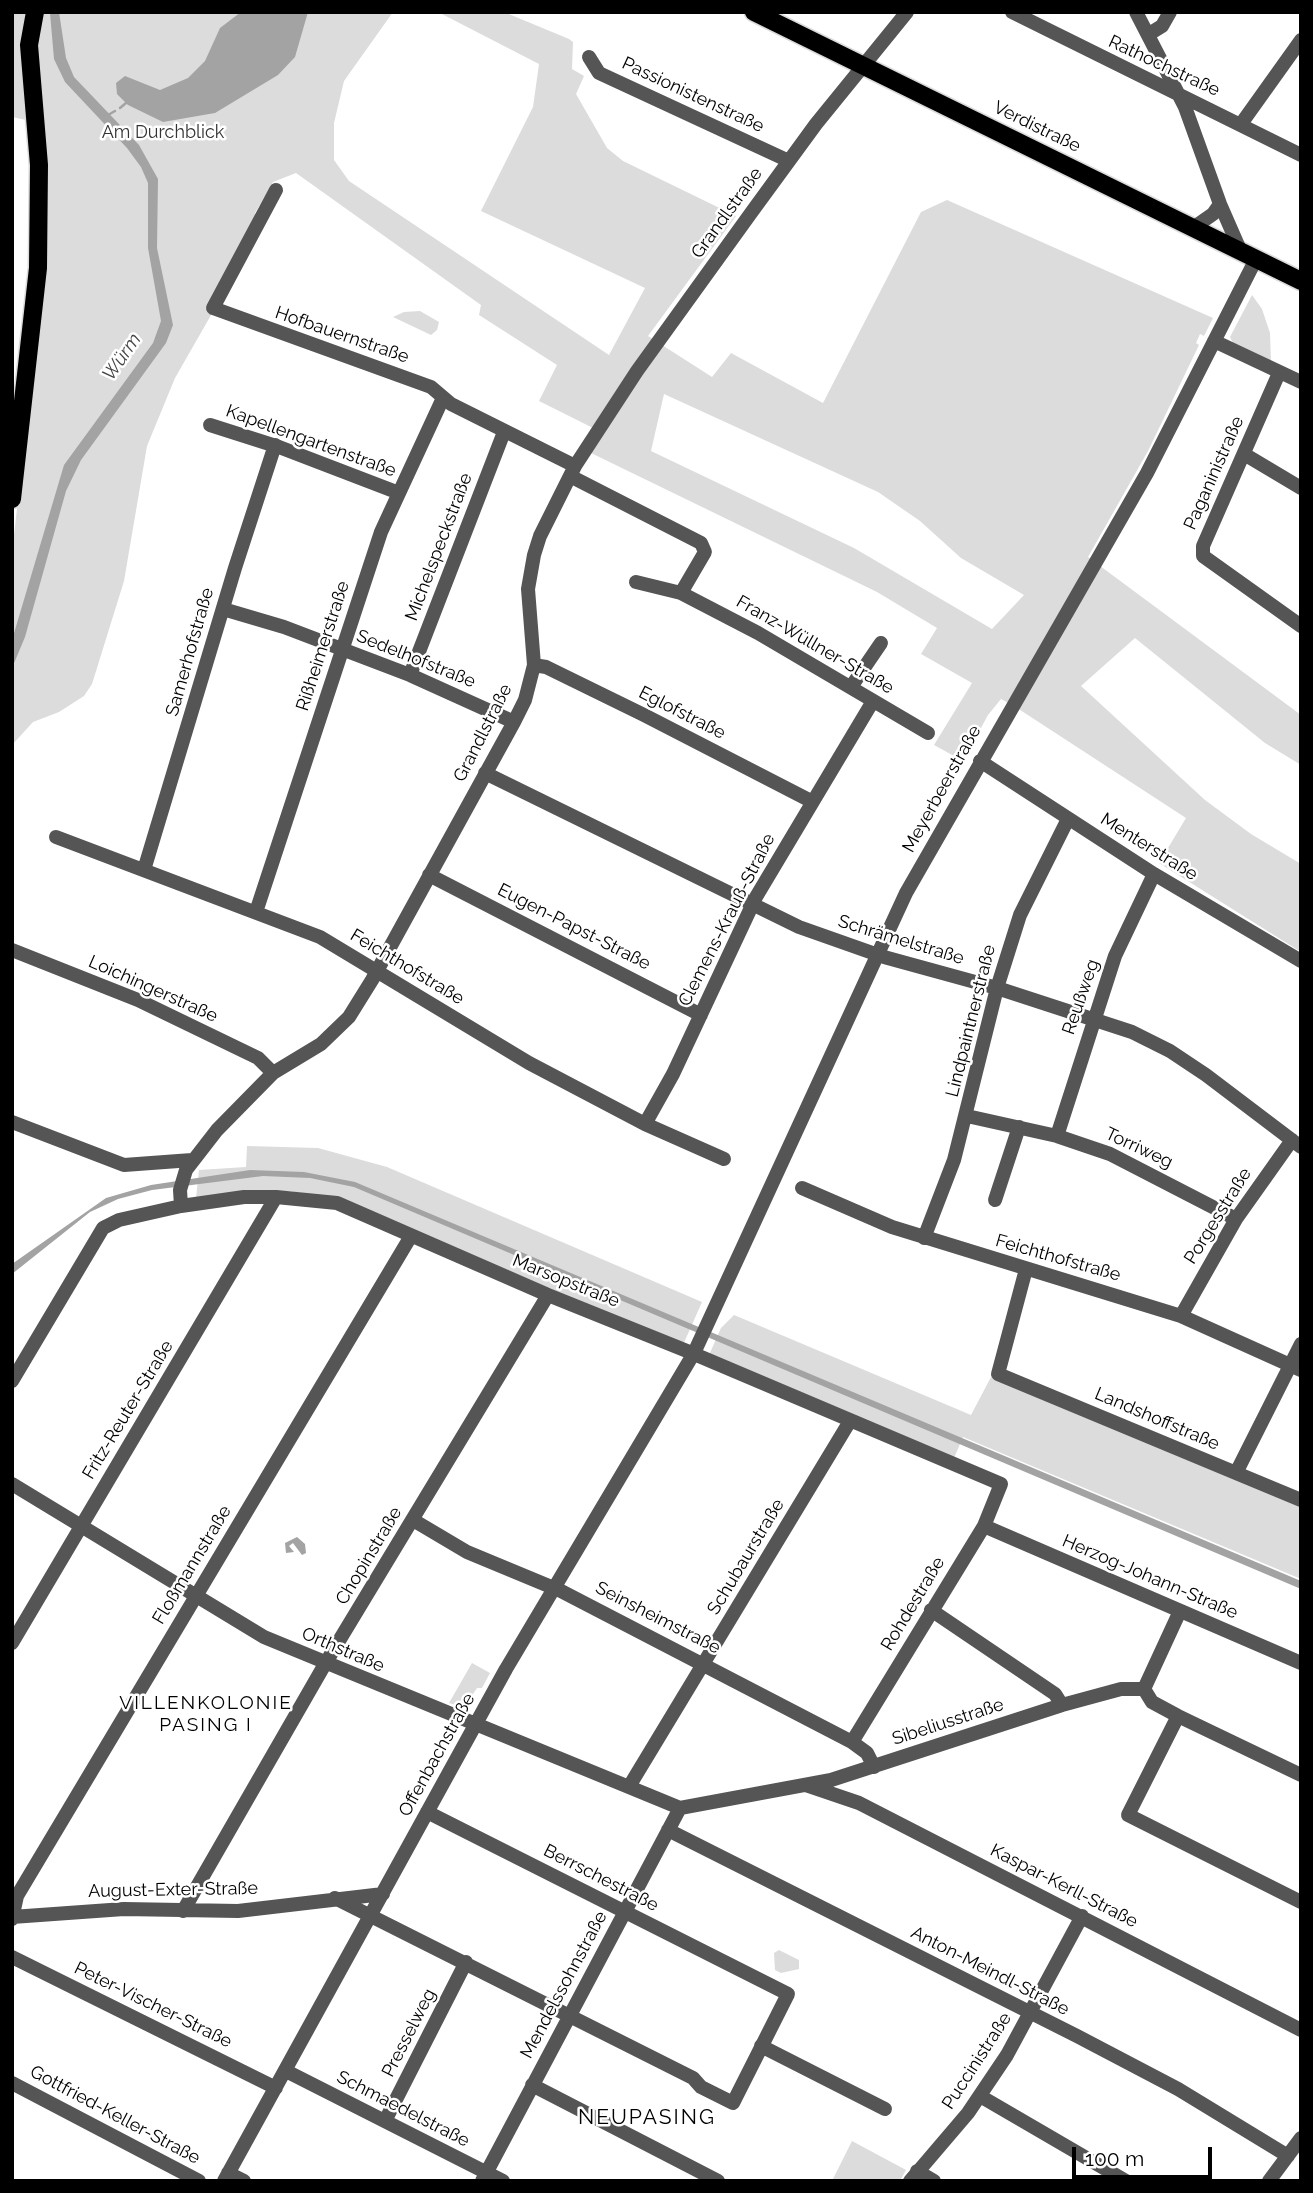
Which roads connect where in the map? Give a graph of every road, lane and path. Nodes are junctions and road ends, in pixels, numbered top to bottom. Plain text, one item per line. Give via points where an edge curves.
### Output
1 (35, 12) edge
2 (754, 12) edge
3 (907, 12) edge
4 (1012, 12) edge
5 (1136, 12) edge
6 (1170, 12) edge
7 (1149, 34) junction
8 (1301, 40) edge
9 (589, 57) dead end
10 (863, 66) junction
11 (1177, 92) junction
12 (1241, 124) junction
13 (1301, 155) edge
14 (789, 161) junction
15 (276, 190) dead end
16 (1220, 204) junction
17 (1194, 228) junction
18 (1249, 256) junction
19 (1301, 281) edge
20 (1214, 341) junction
21 (1279, 373) junction
22 (1301, 382) edge
23 (443, 398) junction
24 (210, 425) dead end
25 (504, 432) junction
26 (275, 445) junction
27 (1244, 454) junction
28 (572, 471) junction
29 (1301, 488) edge
30 (399, 493) junction
31 (12, 499) edge
32 (636, 582) dead end
33 (681, 593) junction
34 (223, 610) junction
35 (1301, 626) edge
36 (881, 643) dead end
37 (342, 649) junction
38 (534, 665) junction
39 (410, 675) junction
40 (851, 687) junction
41 (873, 701) junction
42 (513, 722) junction
43 (928, 733) dead end
44 (980, 761) junction
45 (485, 773) junction
46 (811, 801) junction
47 (1068, 820) junction
48 (56, 837) dead end
49 (144, 870) junction
50 (1154, 874) junction
51 (429, 875) junction
52 (752, 906) junction
53 (256, 912) junction
54 (12, 950) edge
55 (877, 954) junction
56 (1301, 961) edge
57 (377, 972) junction
58 (997, 988) junction
59 (701, 1015) junction
60 (1094, 1018) junction
61 (273, 1073) junction
62 (967, 1116) junction
63 (12, 1122) edge
64 (645, 1124) junction
65 (1019, 1127) junction
66 (1057, 1136) junction
67 (1296, 1143) edge
68 (724, 1159) dead end
69 (189, 1165) junction
70 (802, 1188) dead end
71 (276, 1197) junction
72 (995, 1200) dead end
73 (181, 1206) junction
74 (1236, 1219) junction
75 (411, 1236) junction
76 (924, 1238) junction
77 (1026, 1269) junction
78 (548, 1295) junction
79 (1181, 1316) junction
80 (1301, 1344) edge
81 (696, 1347) junction
82 (1295, 1367) edge
83 (12, 1381) edge
84 (850, 1421) junction
85 (1236, 1473) junction
86 (1001, 1484) joint
87 (12, 1485) edge
88 (1301, 1500) edge
89 (413, 1520) junction
90 (984, 1526) junction
91 (82, 1527) junction
92 (553, 1588) junction
93 (196, 1595) junction
94 (930, 1611) junction
95 (1180, 1611) junction
96 (12, 1643) edge
97 (704, 1663) junction
98 (1301, 1663) edge
99 (325, 1664) junction
100 (1144, 1689) junction
101 (1062, 1705) junction
102 (1178, 1716) junction
103 (476, 1724) junction
104 (852, 1742) junction
105 (874, 1767) junction
106 (1301, 1775) edge
107 (630, 1785) junction
108 (806, 1785) junction
109 (680, 1808) junction
110 (427, 1812) junction
111 (668, 1830) junction
112 (383, 1894) junction
113 (335, 1898) junction
114 (1301, 1902) edge
115 (183, 1911) junction
116 (625, 1911) junction
117 (1082, 1916) junction
118 (12, 1917) edge
119 (371, 1917) junction
120 (12, 1957) edge
121 (466, 1962) junction
122 (1030, 2014) junction
123 (570, 2015) junction
124 (1301, 2030) edge
125 (761, 2046) junction
126 (286, 2071) junction
127 (12, 2083) edge
128 (532, 2085) junction
129 (276, 2088) junction
130 (980, 2096) junction
131 (885, 2109) dead end
132 (385, 2121) junction
133 (1301, 2137) edge
134 (1288, 2157) junction
135 (914, 2176) edge
136 (226, 2177) edge
137 (485, 2177) edge
138 (199, 2181) edge
139 (244, 2181) edge
140 (503, 2181) edge
141 (718, 2181) edge
142 (934, 2181) edge
143 (1126, 2181) edge
144 (1269, 2181) edge

1 - 31 main road via 29,45 39,165 38,268
2 - 10 main road, Verdistraße
3 - 10 street, Grandlstraße
4 - 11 street, Rathochstraße
5 - 7 street
6 - 7 street via 1162,26
7 - 11 street
8 - 12 street
9 - 14 street, Passionistenstraße via 599,73
10 - 14 street, Grandlstraße
10 - 17 main road, Verdistraße
11 - 12 street, Rathochstraße
11 - 16 street
12 - 13 street, Rathochstraße
14 - 28 street, Grandlstraße via 637,371
15 - 23 street, Hofbauernstraße via 213,308 431,387
16 - 17 street
16 - 18 street
17 - 18 main road, Verdistraße
18 - 19 main road, Verdistraße
18 - 20 street, Meyerbeerstraße
20 - 21 street
20 - 44 street, Meyerbeerstraße via 1147,473
21 - 22 street
21 - 27 street, Paganinistraße
23 - 25 street, Hofbauernstraße
23 - 30 street, Rißheimerstraße
24 - 26 street, Kapellengartenstraße
25 - 28 street, Hofbauernstraße
25 - 39 street, Michelspeckstraße
26 - 30 street, Kapellengartenstraße
26 - 34 street, Samerhofstraße
27 - 29 street
27 - 35 street, Paganinistraße via 1203,546 1203,556
28 - 33 street via 701,543 705,552
28 - 38 street, Grandlstraße via 540,536 528,578
30 - 37 street, Rißheimerstraße
32 - 33 street, Franz-Wüllner-Straße
33 - 40 street, Franz-Wüllner-Straße
34 - 37 street, Sedelhofstraße
34 - 49 street, Samerhofstraße
36 - 40 street
37 - 39 street, Sedelhofstraße
37 - 53 street, Rißheimerstraße
38 - 42 street, Grandlstraße via 525,700
38 - 46 street, Eglofstraße via 595,691
39 - 42 street, Sedelhofstraße
40 - 41 street, Franz-Wüllner-Straße
41 - 43 street, Franz-Wüllner-Straße
41 - 46 street, Clemens-Krauß-Straße
42 - 45 street, Grandlstraße
44 - 47 street, Menterstraße
44 - 55 street, Meyerbeerstraße
45 - 51 street, Grandlstraße
45 - 52 street, Schrämelstraße
46 - 52 street, Clemens-Krauß-Straße
47 - 50 street, Menterstraße
47 - 58 street, Lindpaintnerstraße via 1020,915
48 - 49 street, Feichthofstraße
49 - 53 street, Feichthofstraße
50 - 56 street, Menterstraße
50 - 60 street, Reußweg via 1115,956
51 - 57 street, Grandlstraße
51 - 59 street, Eugen-Papst-Straße
52 - 55 street, Schrämelstraße
52 - 59 street, Clemens-Krauß-Straße
53 - 57 street, Feichthofstraße via 320,937
54 - 61 street, Loichingerstraße via 138,1000 258,1058
55 - 58 street, Schrämelstraße
55 - 81 street, Meyerbeerstraße
57 - 61 street, Grandlstraße via 349,1017 321,1044
57 - 64 street, Feichthofstraße via 529,1063
58 - 60 street, Schrämelstraße
58 - 62 street, Lindpaintnerstraße
59 - 64 street, Clemens-Krauß-Straße
60 - 66 street, Reußweg
60 - 67 street, Schrämelstraße via 1170,1051
61 - 69 street, Grandlstraße via 228,1117
62 - 65 street, Torriweg
62 - 76 street, Lindpaintnerstraße
63 - 69 street via 124,1165
64 - 68 street, Feichthofstraße
65 - 66 street, Torriweg
65 - 72 street
66 - 74 street, Torriweg via 1110,1154
67 - 74 street, Porgesstraße
69 - 73 street, Grandlstraße via 180,1190
70 - 76 street, Feichthofstraße
71 - 73 street, Marsopstraße
71 - 75 street, Marsopstraße via 337,1203
71 - 91 street, Fritz-Reuter-Straße
73 - 83 street, Marsopstraße via 103,1228
74 - 79 street, Porgesstraße
75 - 78 street, Marsopstraße
75 - 93 street, Floßmannstraße
76 - 77 street, Feichthofstraße
77 - 79 street, Feichthofstraße
77 - 85 street, Landshoffstraße via 998,1374
78 - 81 street, Marsopstraße
78 - 89 street, Chopinstraße
79 - 82 street, Feichthofstraße
80 - 82 street
81 - 84 street, Marsopstraße
81 - 92 street, Offenbachstraße
82 - 85 street
84 - 86 street, Marsopstraße
84 - 97 street, Schubaurstraße
85 - 88 street, Landshoffstraße
86 - 90 street, Rohdestraße
87 - 91 street, Orthstraße
89 - 92 street, Seinsheimstraße via 467,1552
89 - 99 street, Chopinstraße
90 - 94 street, Rohdestraße
90 - 95 street, Herzog-Johann-Straße
91 - 93 street, Orthstraße
91 - 96 street, Fritz-Reuter-Straße
92 - 97 street, Seinsheimstraße
92 - 103 street, Offenbachstraße
93 - 99 street, Orthstraße via 264,1637
93 - 118 street, Floßmannstraße via 17,1896
94 - 101 street via 1055,1694
94 - 104 street, Rohdestraße
95 - 98 street, Herzog-Johann-Straße
95 - 100 street
97 - 104 street, Seinsheimstraße
97 - 107 street, Schubaurstraße
99 - 103 street, Orthstraße
99 - 115 street, Chopinstraße
100 - 101 street, Sibeliusstraße via 1121,1689
100 - 102 street via 1152,1702
101 - 105 street, Sibeliusstraße
102 - 106 street
102 - 114 street via 1128,1815
103 - 107 street, Orthstraße
103 - 110 street, Offenbachstraße
104 - 105 street, Seinsheimstraße via 867,1753
105 - 108 street, Sibeliusstraße
107 - 109 street, Orthstraße
108 - 109 street, Sibeliusstraße
108 - 117 street, Kaspar-Kerll-Straße via 859,1804
109 - 111 street, Mendelssohnstraße
110 - 112 street, Offenbachstraße
110 - 116 street, Berrschestraße
111 - 116 street, Mendelssohnstraße
111 - 122 street, Anton-Meindl-Straße
112 - 113 street, August-Exter-Straße
112 - 119 street, Offenbachstraße
113 - 115 street, August-Exter-Straße via 238,1911
113 - 119 street
115 - 118 street, August-Exter-Straße via 124,1909
116 - 123 street, Mendelssohnstraße
116 - 125 street, Berrschestraße via 788,1994
117 - 122 street, Puccinistraße
117 - 124 street, Kaspar-Kerll-Straße
119 - 121 street
119 - 126 street, Offenbachstraße
120 - 129 street, Peter-Vischer-Straße
121 - 123 street
121 - 132 street, Presselweg
122 - 130 street, Puccinistraße
122 - 134 street, Anton-Meindl-Straße via 1178,2089
123 - 125 street via 733,2103
123 - 128 street, Mendelssohnstraße
125 - 131 street
126 - 129 street, Offenbachstraße
126 - 132 street, Schmaedelstraße
127 - 138 street, Gottfried-Keller-Straße
128 - 137 street, Mendelssohnstraße
128 - 141 street
129 - 136 street, Offenbachstraße
130 - 135 street, Puccinistraße
130 - 143 street
132 - 137 street, Schmaedelstraße
133 - 134 street
134 - 144 street
135 - 142 street
136 - 139 street
137 - 140 street, Schmaedelstraße

